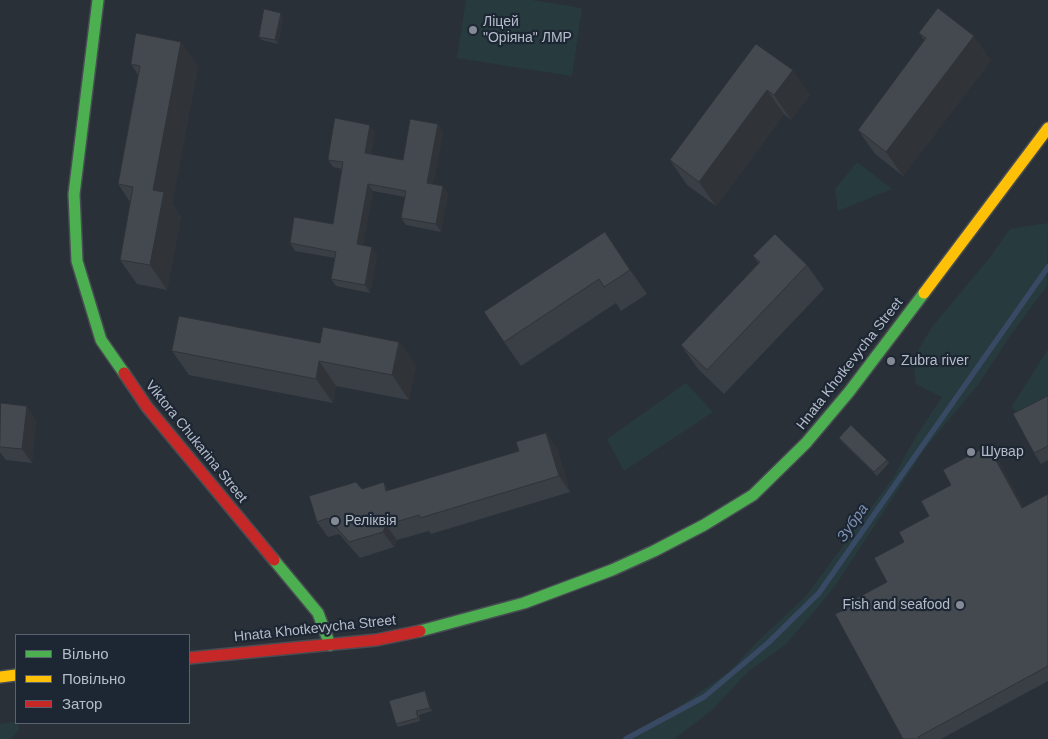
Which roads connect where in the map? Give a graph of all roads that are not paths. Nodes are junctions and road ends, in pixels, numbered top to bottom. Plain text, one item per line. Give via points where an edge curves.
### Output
1 (98, 0) edge
2 (1048, 128) edge
3 (330, 645) junction
4 (190, 658) edge
5 (15, 675) edge
6 (0, 677) edge

1 - 3 street, Viktora Chukarina Street via 74,194 78,261 101,340 147,408 318,613
2 - 3 street, Hnata Khotkevycha Street via 849,392 806,443 753,495 654,551 536,599 430,629
3 - 4 street, Hnata Khotkevycha Street
5 - 6 street

